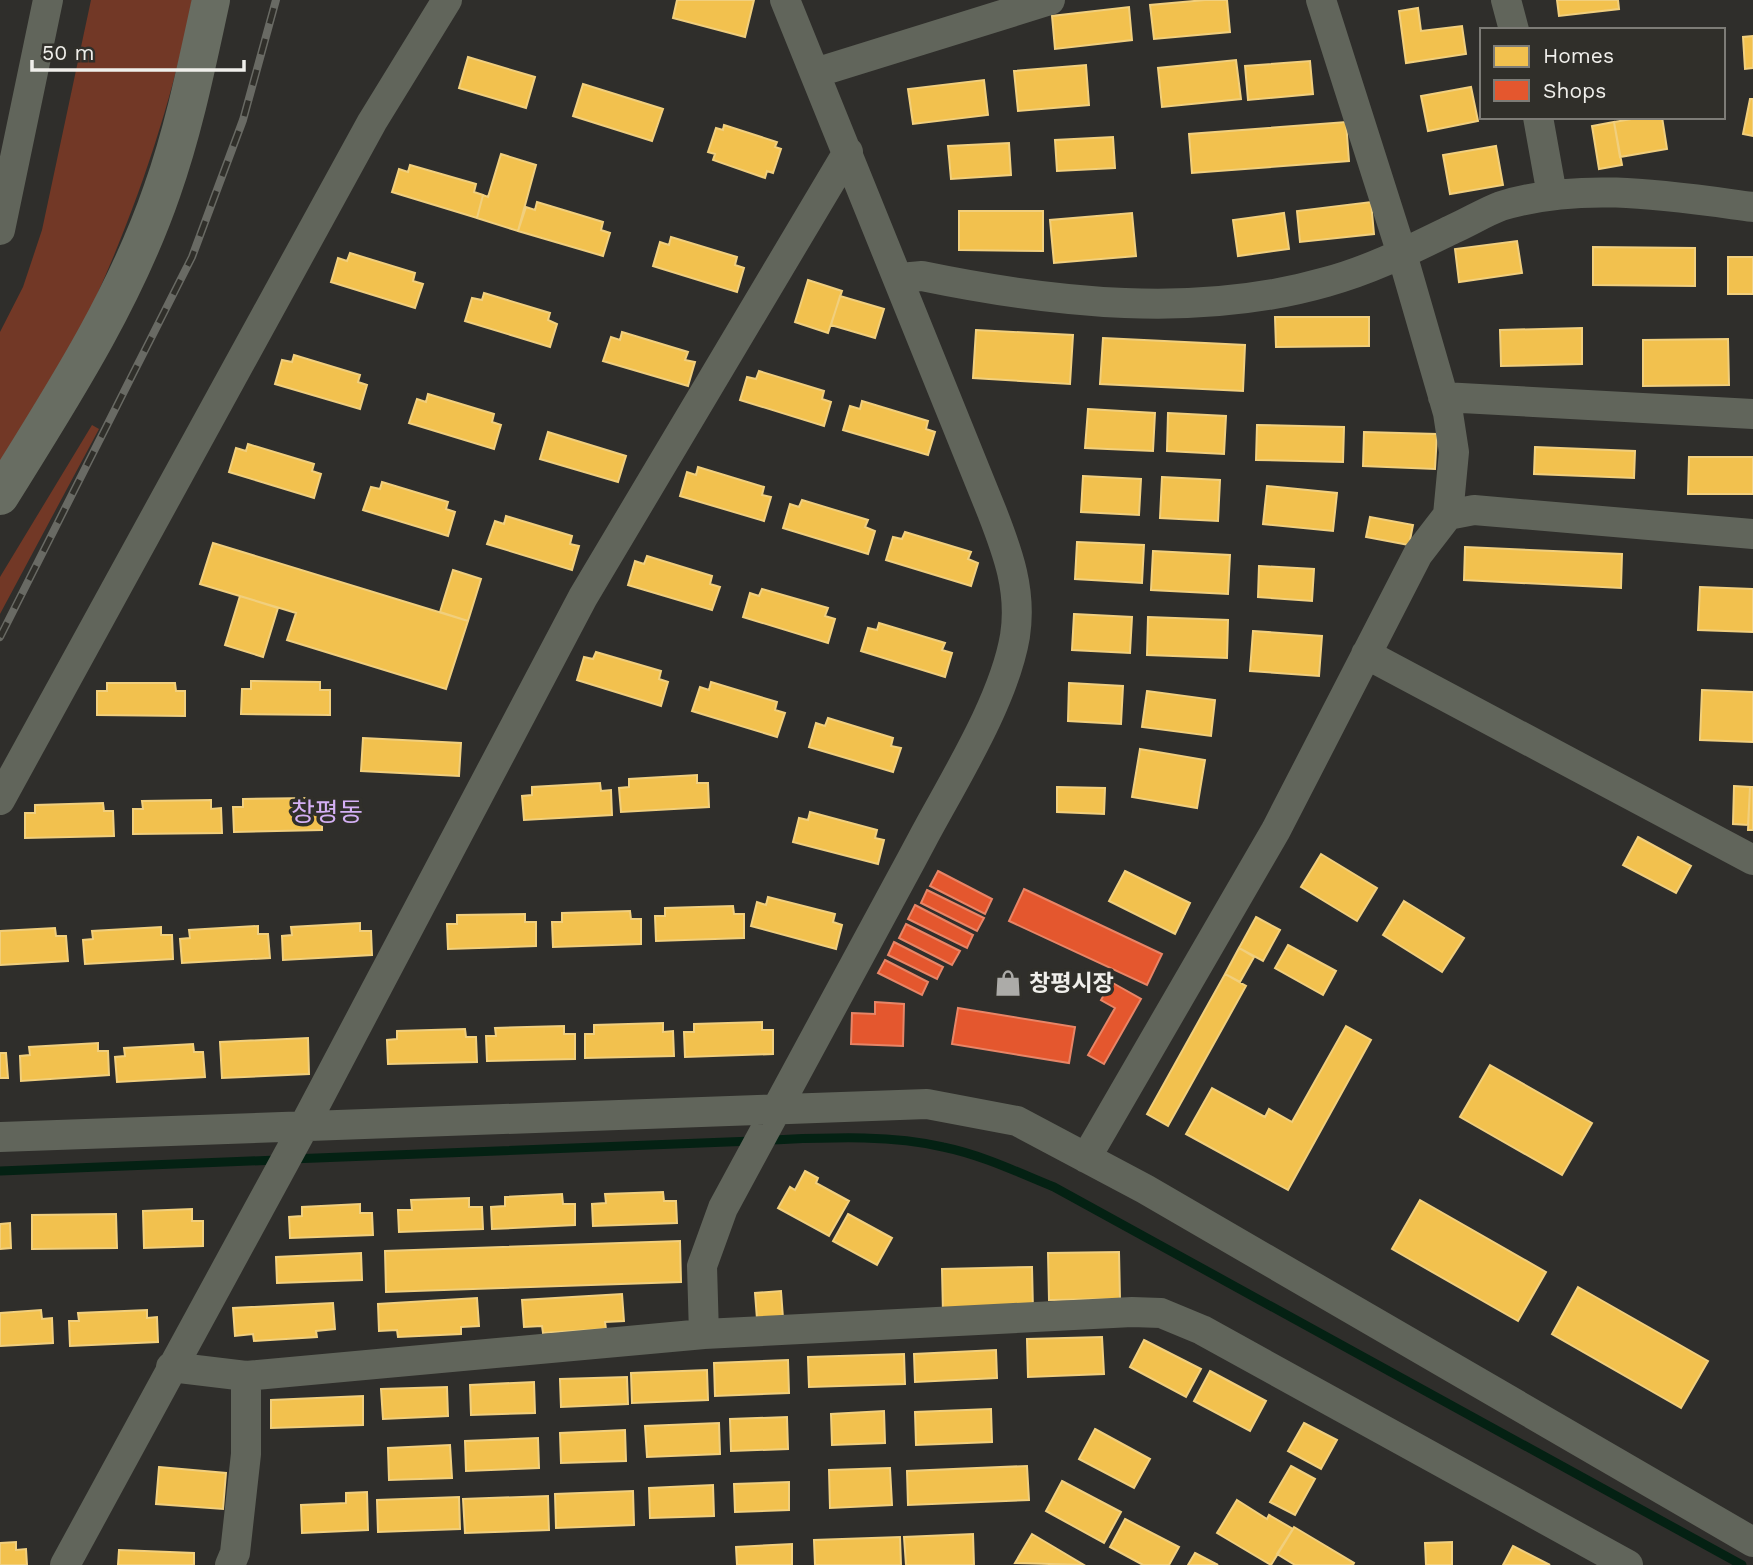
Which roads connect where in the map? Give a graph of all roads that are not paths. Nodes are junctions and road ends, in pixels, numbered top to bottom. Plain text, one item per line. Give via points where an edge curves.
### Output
1 (48, 0) edge
2 (211, 0) edge
3 (447, 0) edge
4 (785, 0) edge
5 (1049, 0) edge
6 (1321, 0) edge
7 (1506, 0) edge
8 (1513, 28) edge
9 (815, 73) junction
10 (1538, 119) edge
11 (848, 152) junction
12 (1552, 195) junction
13 (1753, 206) edge
14 (0, 230) edge
15 (1402, 254) junction
16 (900, 278) junction
17 (1443, 397) junction
18 (1753, 414) edge
19 (0, 496) edge
20 (1448, 516) junction
21 (1753, 534) edge
22 (1366, 654) junction
23 (0, 800) edge
24 (1753, 860) edge
25 (779, 1108) junction
26 (304, 1126) junction
27 (0, 1137) edge
28 (1086, 1158) junction
29 (704, 1334) junction
30 (171, 1367) junction
31 (246, 1376) junction
32 (1753, 1542) edge
33 (65, 1565) edge
34 (230, 1565) edge
35 (1628, 1565) edge

1 - 14 street
2 - 19 highway via 189,101 157,205 93,345
3 - 23 street via 372,122
4 - 9 street
5 - 9 street
6 - 15 street
7 - 8 street
9 - 11 street
10 - 12 street
11 - 16 street
11 - 26 street via 583,597
12 - 13 street via 1603,191
12 - 15 street via 1500,207
15 - 16 street via 1326,282 1212,302 1059,298 922,276
15 - 17 street
16 - 25 street via 1012,565 1015,636 1003,679 964,760
17 - 18 street
17 - 20 street via 1454,452
20 - 21 street via 1474,510
20 - 22 street via 1418,554
22 - 24 street
22 - 28 street via 1276,830
25 - 26 street
25 - 28 street via 927,1104 1017,1121
25 - 29 street via 723,1208 702,1266
26 - 27 street
26 - 30 street
28 - 32 street
29 - 31 street
29 - 35 street via 1161,1313 1202,1330
30 - 31 street
30 - 33 street
31 - 34 street via 246,1454

